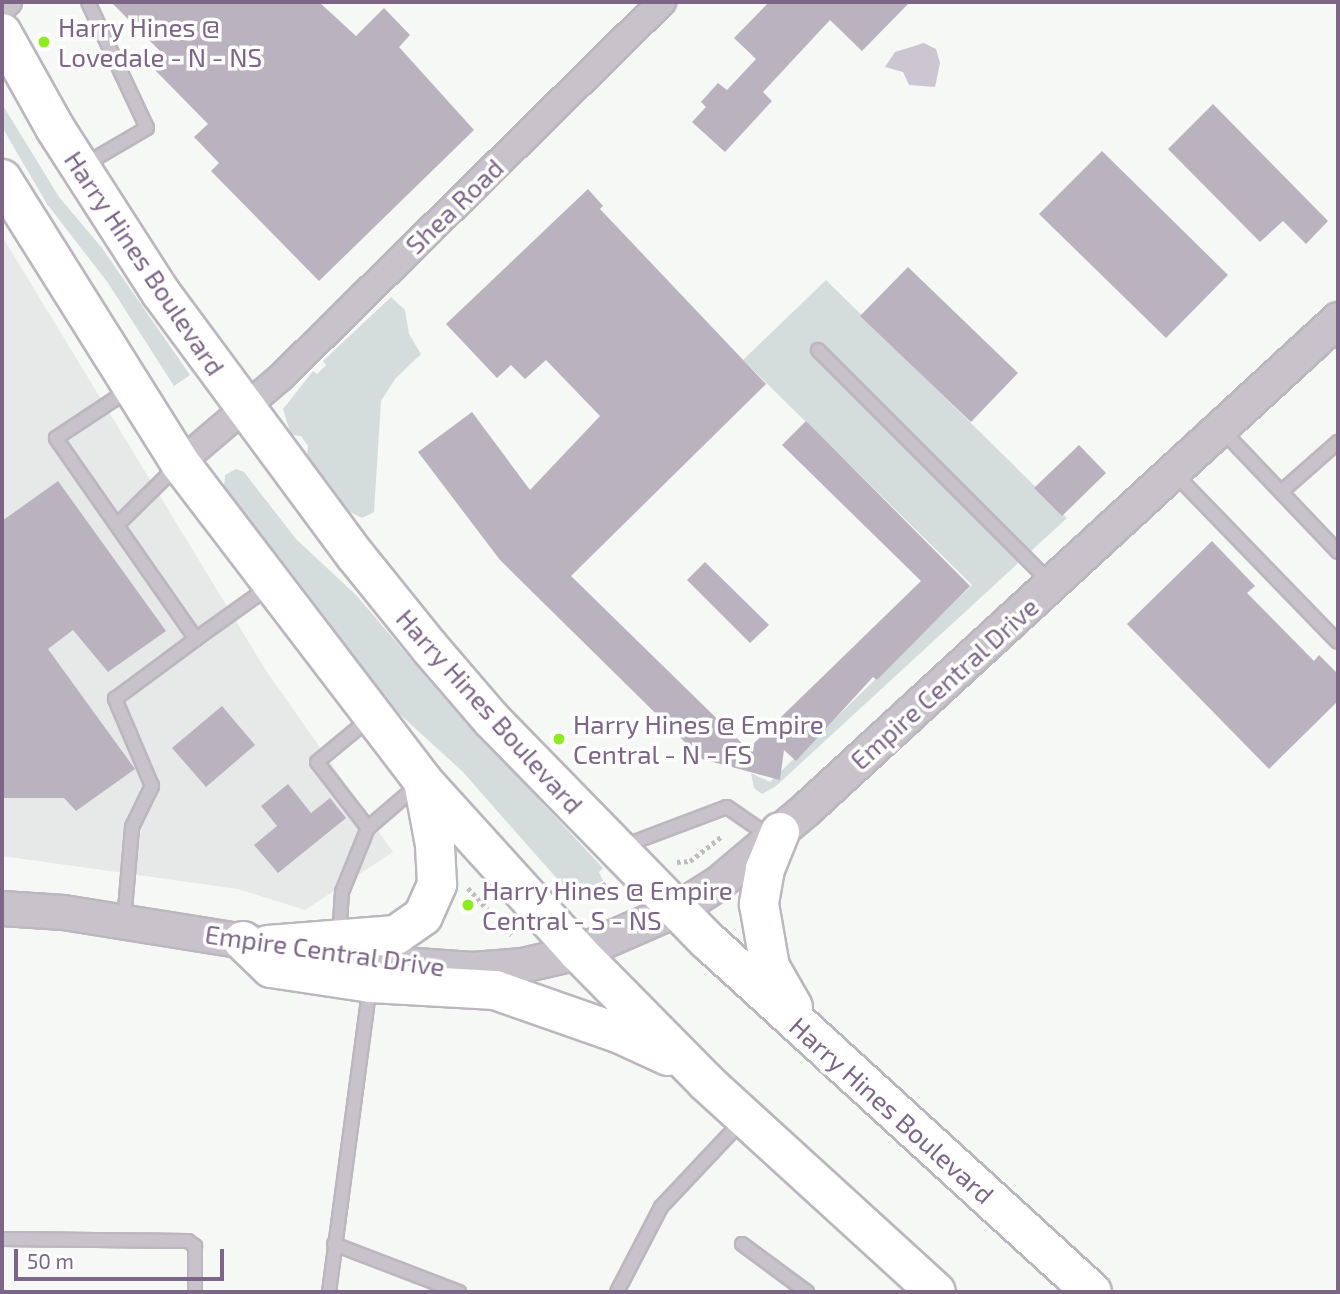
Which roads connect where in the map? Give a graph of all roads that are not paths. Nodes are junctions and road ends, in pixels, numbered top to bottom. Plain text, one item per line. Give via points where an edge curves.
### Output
1 (8, 2) edge
2 (88, 2) edge
3 (662, 2) edge
4 (2, 7) edge
5 (2, 33) edge
6 (80, 167) junction
7 (2, 179) edge
8 (1338, 319) edge
9 (818, 350) dead end
10 (130, 388) junction
11 (244, 408) junction
12 (1221, 429) junction
13 (1338, 442) edge
14 (180, 463) junction
15 (1174, 473) junction
16 (1281, 492) junction
17 (118, 523) junction
18 (1338, 552) edge
19 (1052, 584) junction
20 (270, 586) junction
21 (197, 639) junction
22 (1338, 642) edge
23 (372, 716) junction
24 (423, 781) junction
25 (368, 828) junction
26 (776, 835) junction
27 (612, 866) junction
28 (2, 908) edge
29 (677, 909) junction
30 (124, 921) junction
31 (339, 942) junction
32 (256, 943) junction
33 (578, 951) junction
34 (372, 972) junction
35 (808, 1034) junction
36 (706, 1082) junction
37 (745, 1118) junction
38 (2, 1239) edge
39 (334, 1244) junction
40 (742, 1244) dead end
41 (924, 1288) edge
42 (195, 1292) edge
43 (329, 1292) edge
44 (459, 1292) edge
45 (617, 1292) edge
46 (807, 1292) edge
47 (1092, 1292) edge

1 - 4 street
2 - 6 lane via 147,128
3 - 11 street, Shea Road via 281,377
5 - 6 main road, Harry Hines Boulevard
6 - 11 main road, Harry Hines Boulevard via 161,293
7 - 10 main road
8 - 12 street, Empire Central Drive
9 - 19 lane
10 - 14 main road
10 - 17 lane via 56,438
11 - 14 street, Shea Road
11 - 27 main road, Harry Hines Boulevard via 430,648
12 - 15 street, Empire Central Drive
12 - 16 lane
13 - 16 lane
14 - 17 lane
14 - 20 main road
15 - 19 street, Empire Central Drive
15 - 22 lane
16 - 18 lane
17 - 21 lane
19 - 26 street, Empire Central Drive
20 - 21 lane
20 - 23 main road
21 - 30 lane via 115,699 152,786 132,827
23 - 24 main road
23 - 25 lane via 317,762
24 - 25 lane
24 - 31 main road via 435,845 437,884 432,900 423,916 396,935
24 - 33 main road
25 - 31 lane via 342,892
26 - 27 lane via 727,807
26 - 29 street, Empire Central Drive via 718,883
26 - 35 main road via 765,869 760,912 770,967
27 - 29 main road, Harry Hines Boulevard
28 - 30 street, Empire Central Drive
29 - 33 street, Empire Central Drive
29 - 35 main road, Harry Hines Boulevard
30 - 32 street, Empire Central Drive
31 - 32 main road
32 - 34 main road via 271,968
33 - 34 street, Empire Central Drive via 522,965
33 - 36 main road
34 - 36 main road via 495,990 662,1052
34 - 39 lane
35 - 47 main road, Harry Hines Boulevard
36 - 37 main road
37 - 41 main road
37 - 45 lane via 660,1208
38 - 42 lane via 188,1241 195,1246
39 - 43 lane
39 - 44 lane
40 - 46 lane

